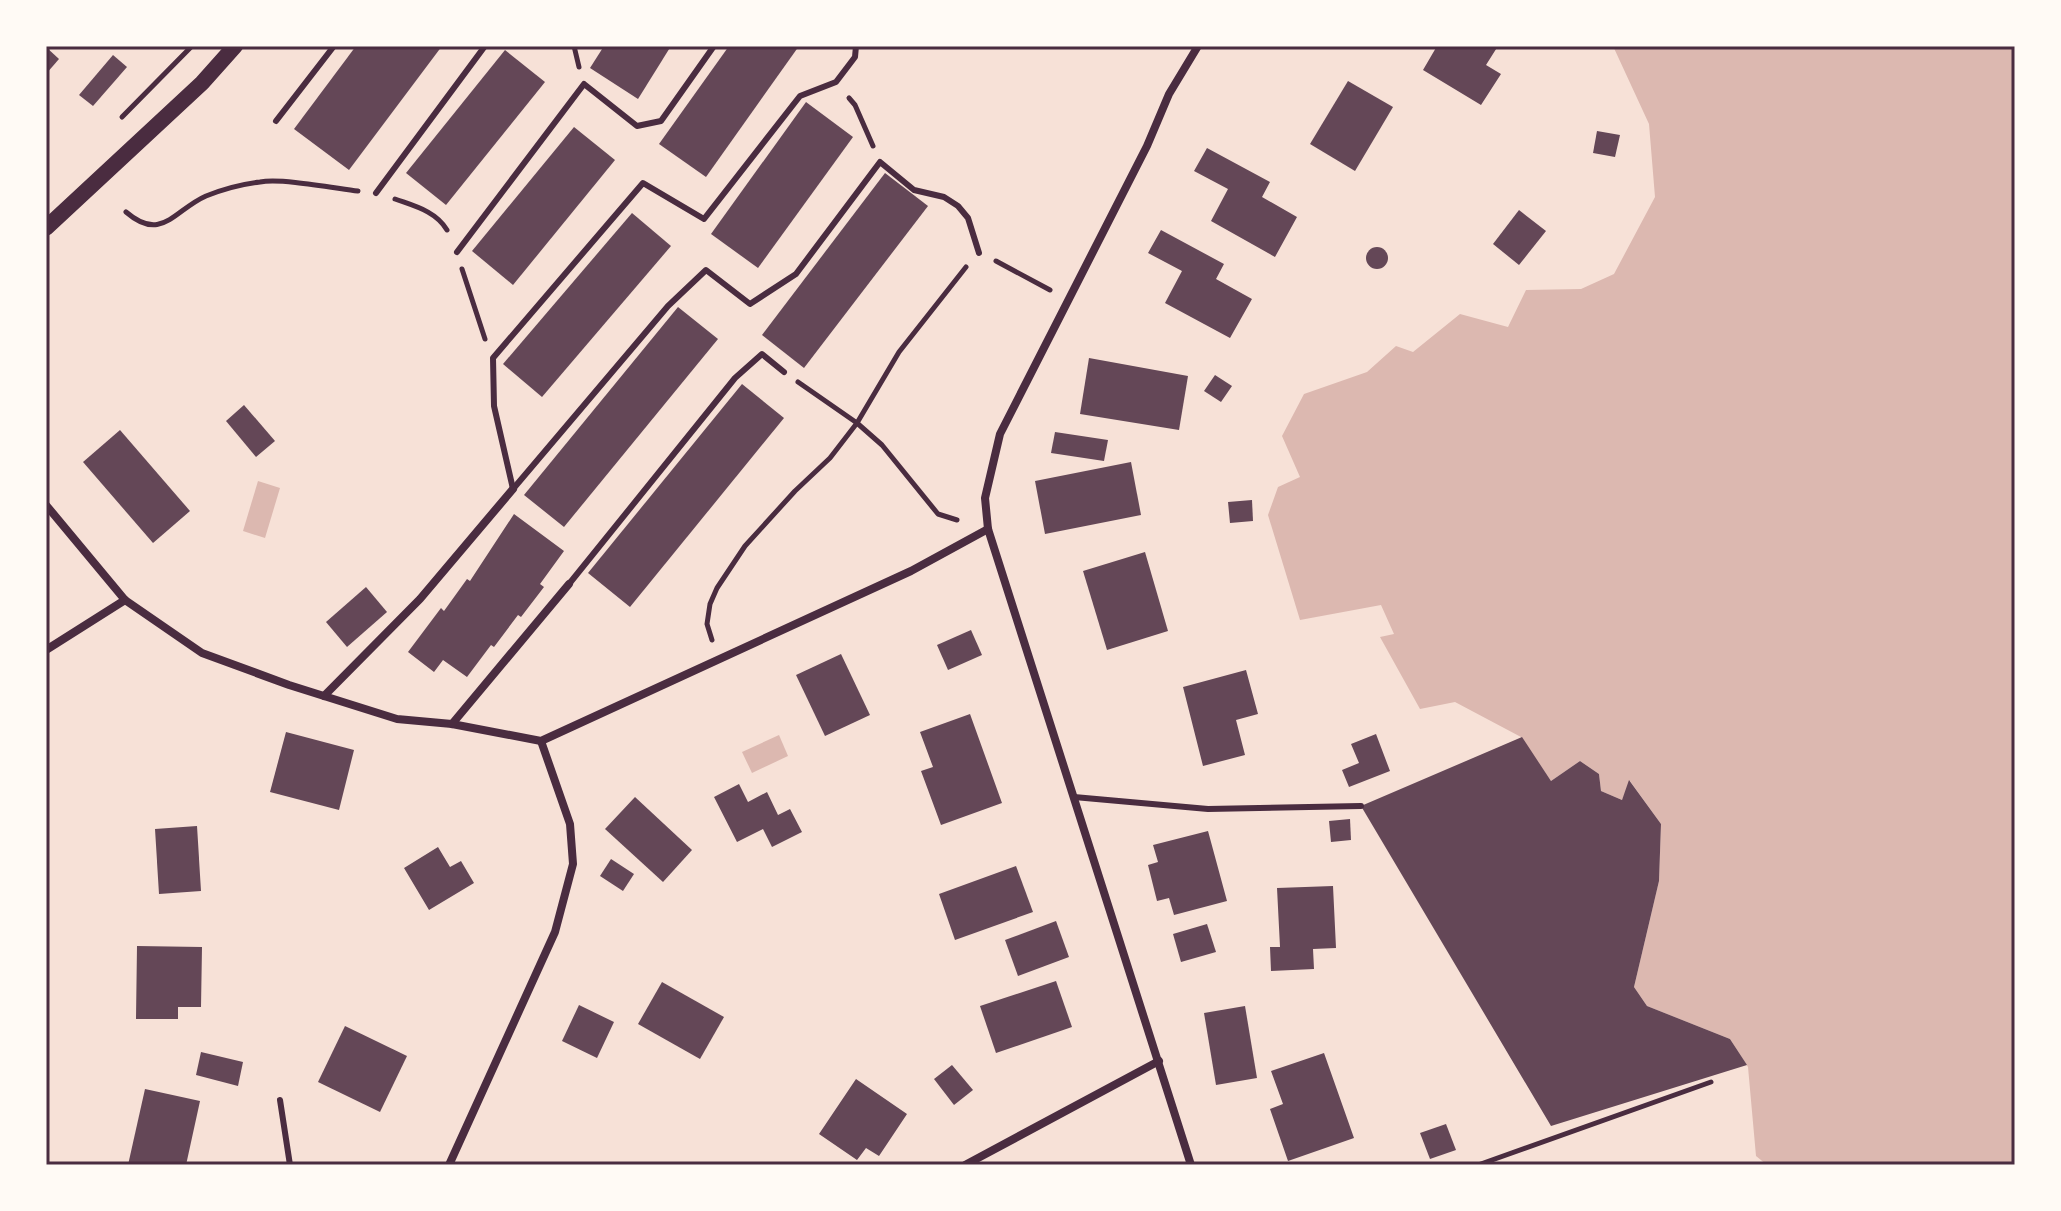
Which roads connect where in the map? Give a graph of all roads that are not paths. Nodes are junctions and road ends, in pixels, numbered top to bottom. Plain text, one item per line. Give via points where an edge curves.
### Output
1 (235, 46) edge
2 (334, 46) edge
3 (485, 46) edge
4 (714, 46) edge
5 (856, 46) edge
6 (1198, 46) edge
7 (276, 121) dead end
8 (376, 193) road end
9 (46, 228) edge
10 (457, 252) road end
11 (979, 253) road end
12 (784, 372) road end
13 (513, 489) junction
14 (46, 505) edge
15 (988, 529) junction
16 (569, 584) joint
17 (125, 600) junction
18 (46, 650) edge
19 (324, 696) junction
20 (452, 724) junction
21 (541, 741) junction
22 (1074, 797) junction
23 (1361, 806) dead end
24 (1159, 1061) junction
25 (280, 1100) dead end
26 (290, 1165) edge
27 (449, 1165) edge
28 (965, 1165) edge
29 (1191, 1165) edge

1 - 9 main road
2 - 7 lane
3 - 8 lane
4 - 10 lane via 661,121 637,126 584,84
5 - 13 lane via 855,57 836,82 800,96 704,219 643,183 493,358 494,406
6 - 15 street via 1169,94 1000,434 985,498
11 - 13 lane via 968,218 958,206 914,190 880,162 796,274 750,304 706,270 668,306
12 - 16 lane via 762,354 735,378
13 - 19 street via 420,599
14 - 17 street
15 - 21 street via 911,571
15 - 22 street
16 - 20 street
17 - 18 street
17 - 19 street via 202,653
19 - 20 street via 397,719
20 - 21 street
21 - 27 street via 570,824 573,864 549,946
22 - 23 lane via 1208,809
22 - 24 street
24 - 28 street
24 - 29 street
25 - 26 lane

